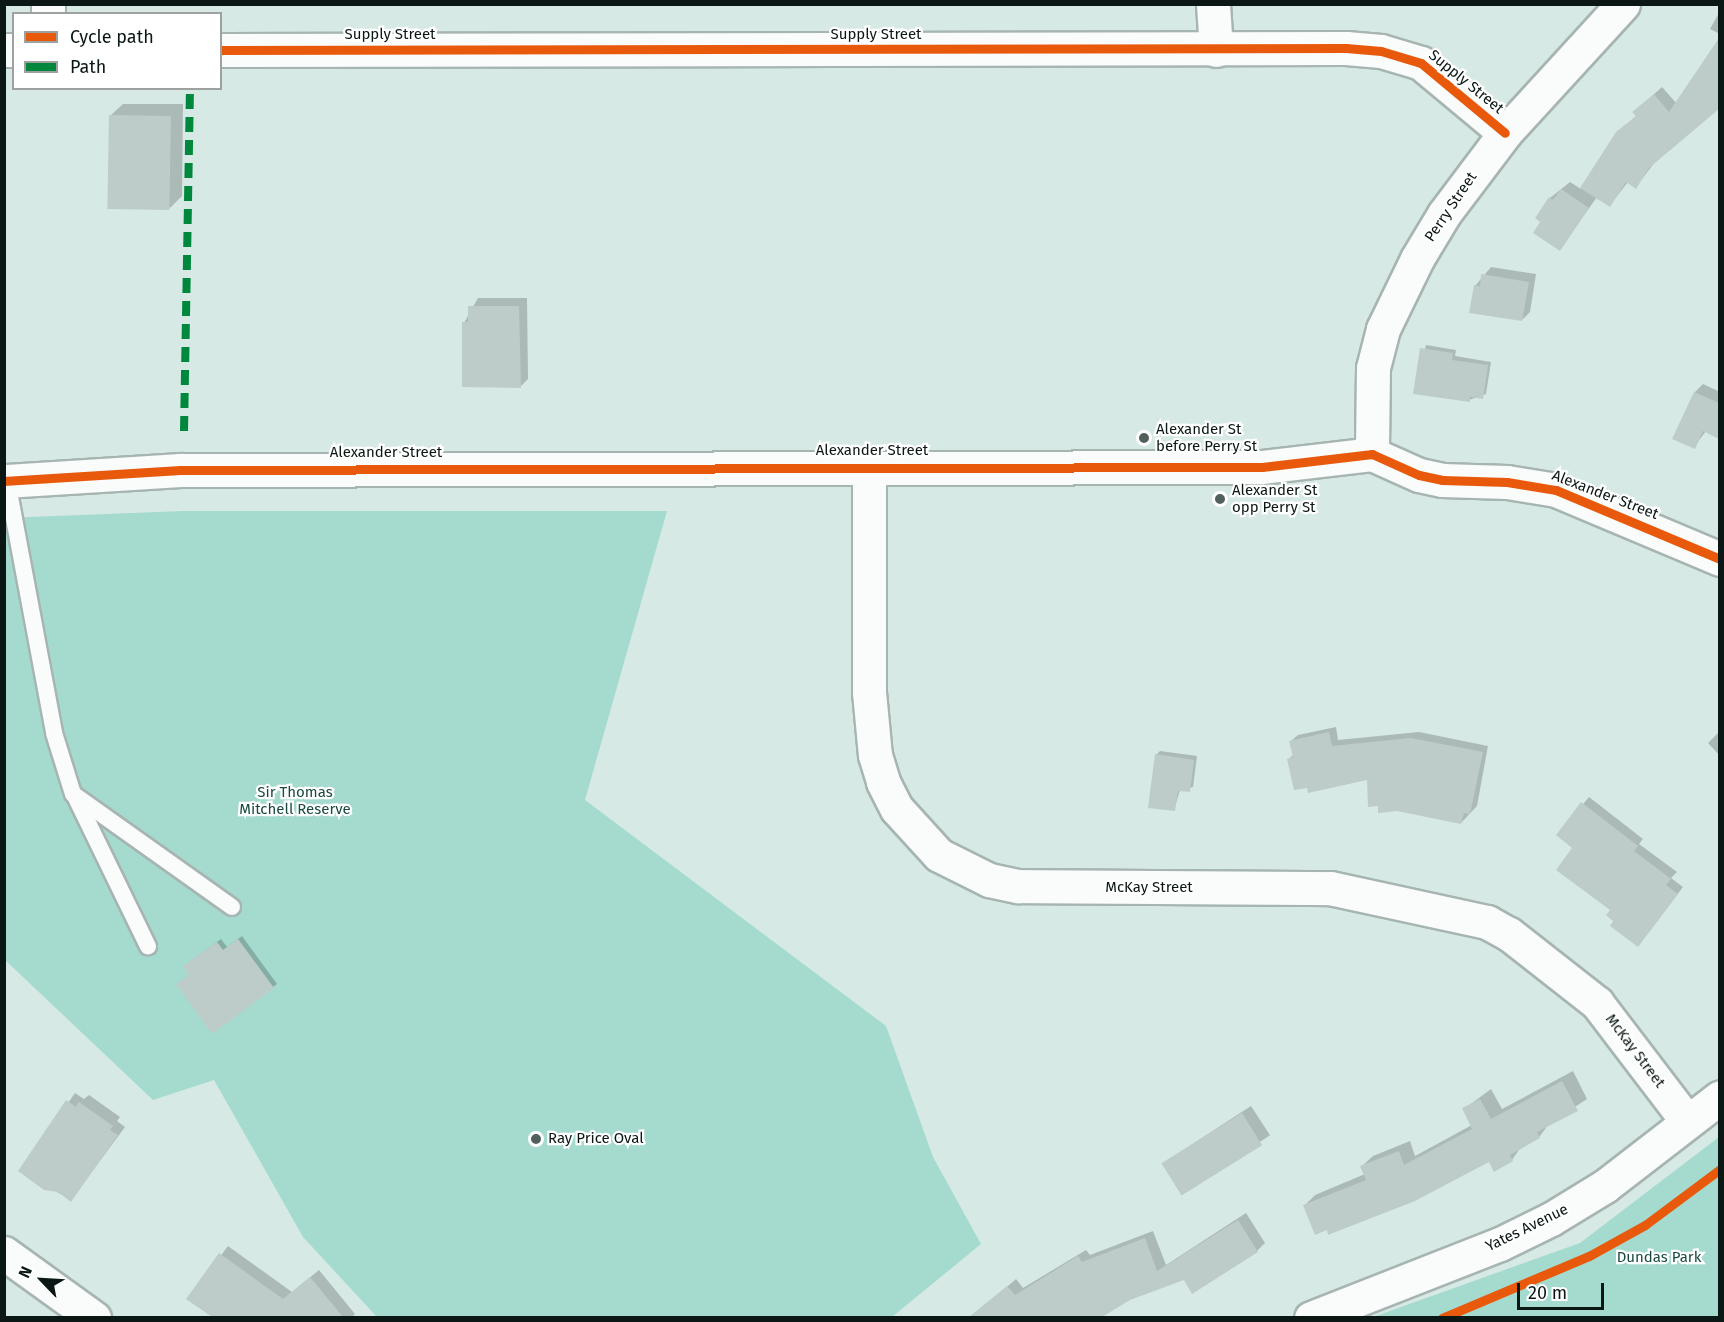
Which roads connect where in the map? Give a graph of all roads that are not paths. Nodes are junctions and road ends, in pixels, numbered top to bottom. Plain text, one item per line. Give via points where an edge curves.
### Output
1 (1213, 4) edge
2 (1623, 4) edge
3 (222, 50) edge
4 (1215, 50) junction
5 (1505, 133) junction
6 (1372, 454) junction
7 (869, 465) junction
8 (6, 481) edge
9 (1719, 559) edge
10 (73, 794) junction
11 (232, 907) dead end
12 (148, 946) dead end
13 (1719, 1096) edge
14 (1687, 1121) junction
15 (4, 1253) edge
16 (94, 1317) edge
17 (1311, 1317) edge

1 - 4 street
2 - 5 street, Perry Street
3 - 4 street, Supply Street
4 - 5 street, Supply Street via 1346,48 1391,54 1421,63
5 - 6 street, Perry Street via 1444,214 1383,330 1371,388
6 - 7 street, Alexander Street via 1262,467
6 - 9 street, Alexander Street via 1419,475 1442,480 1507,482 1556,490
7 - 8 street, Alexander Street via 180,470
7 - 14 street, McKay Street via 869,692 874,755 897,809 939,855 989,880 1018,886 1330,888 1487,922 1509,934 1598,1003
8 - 10 lane via 54,733
10 - 11 lane
10 - 12 lane
13 - 14 street, Yates Avenue
14 - 17 street, Yates Avenue via 1605,1186 1551,1219 1500,1244
15 - 16 street

